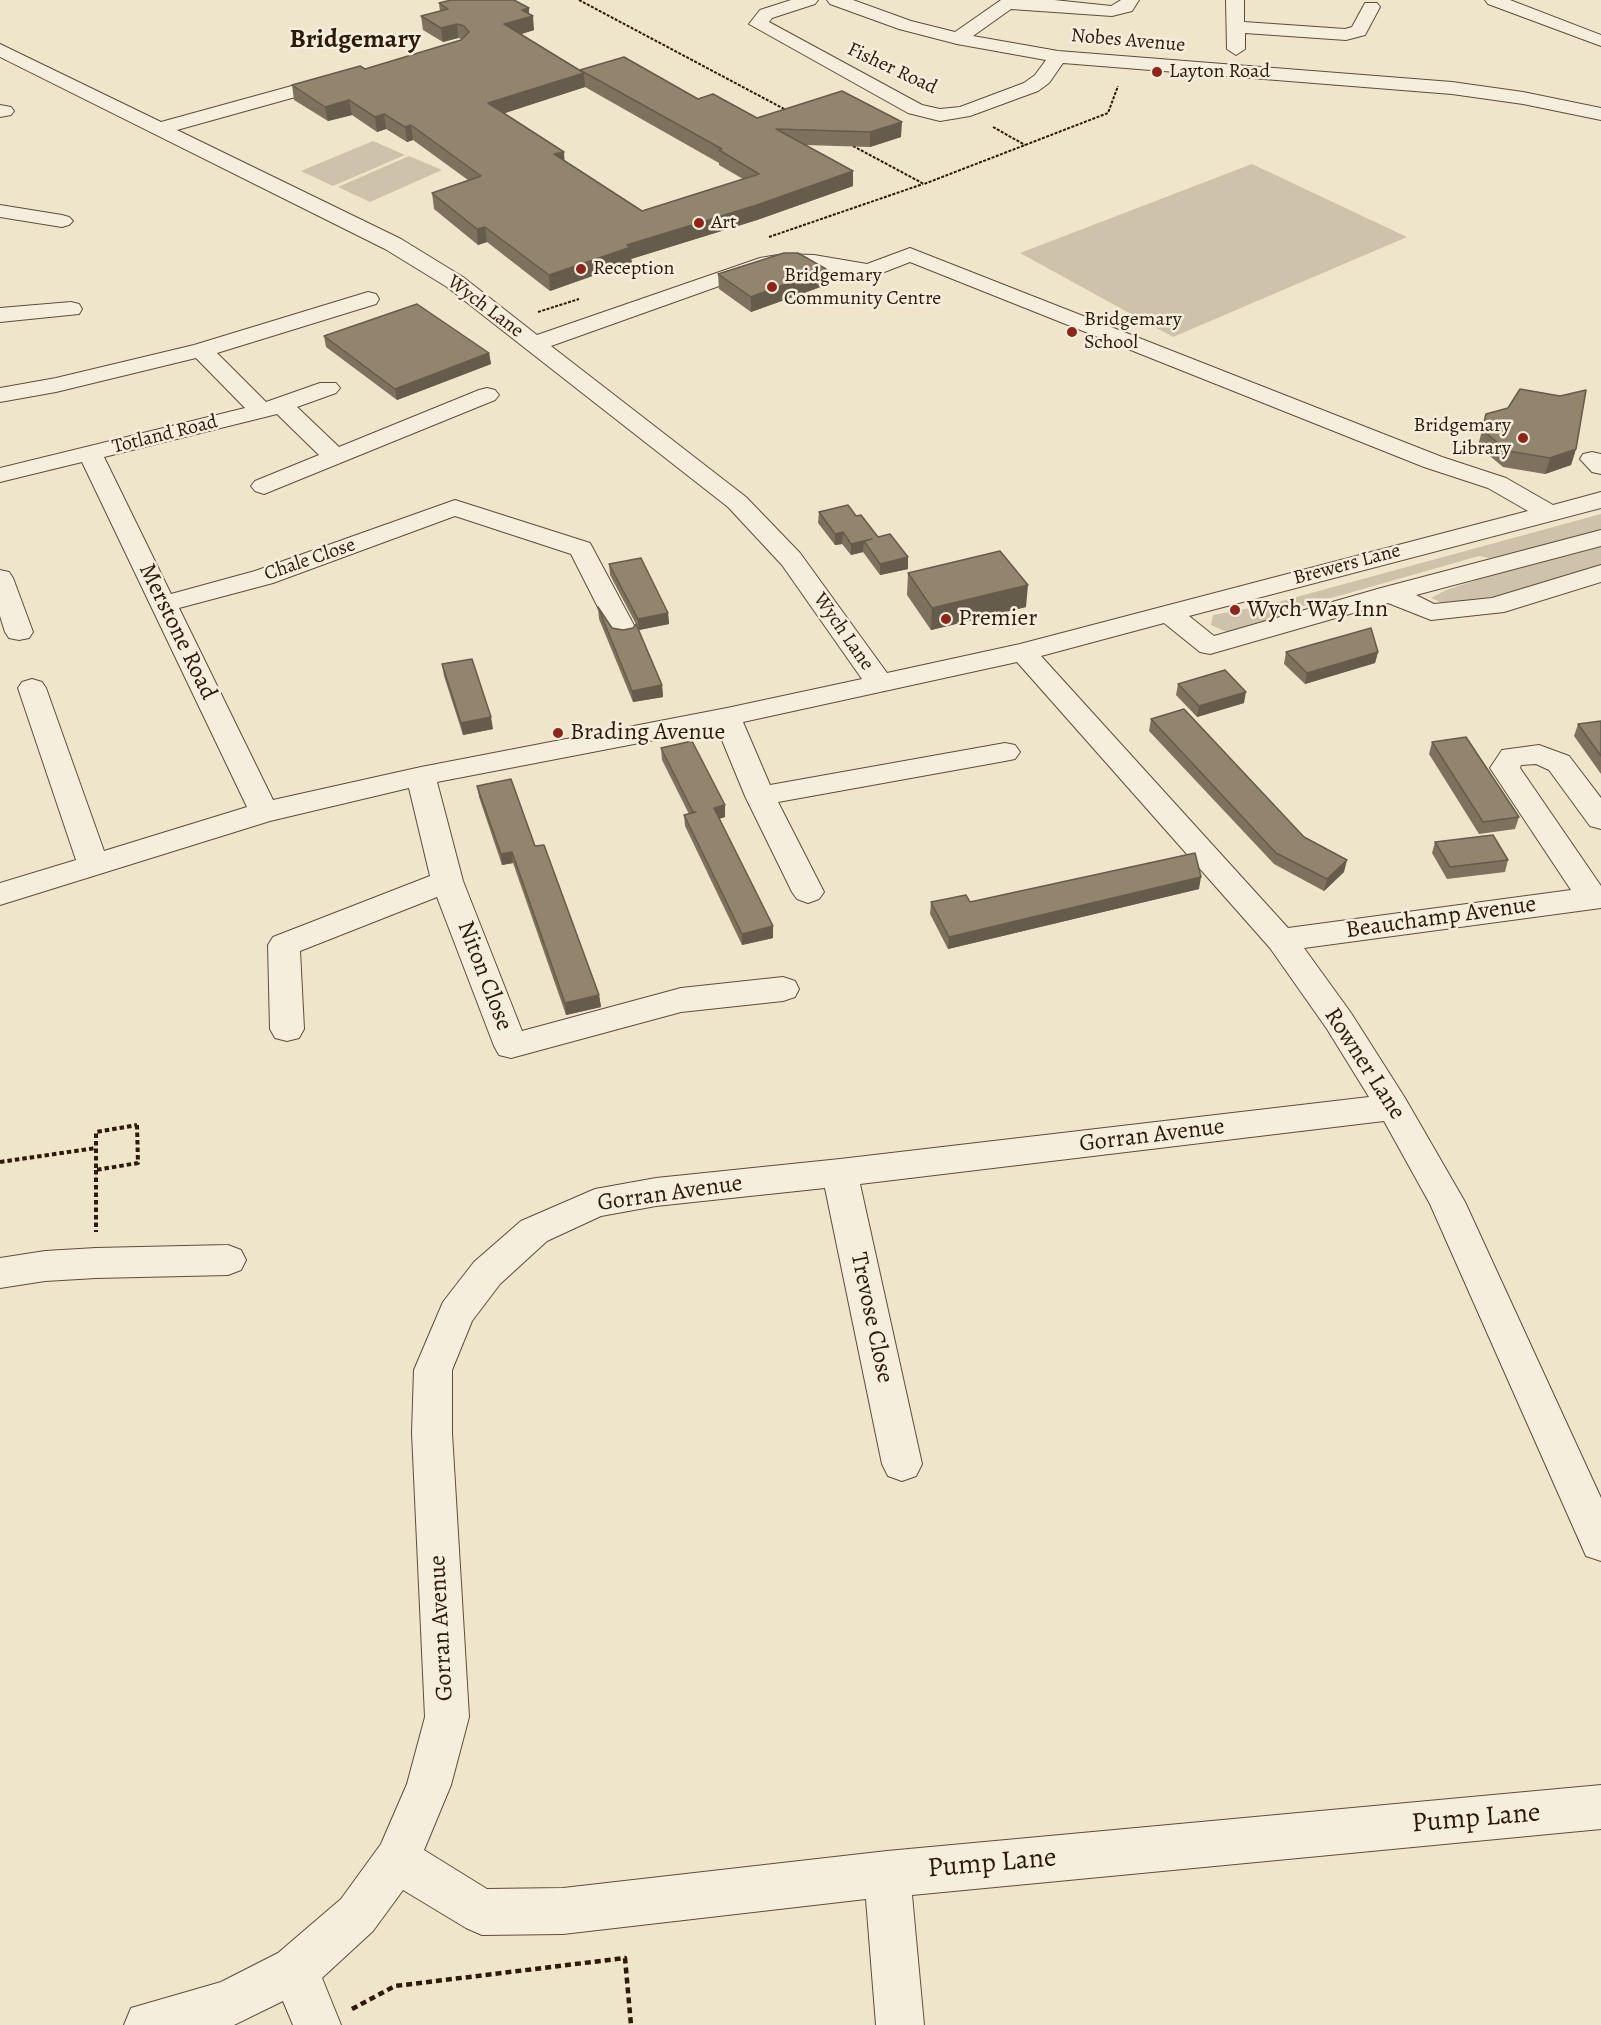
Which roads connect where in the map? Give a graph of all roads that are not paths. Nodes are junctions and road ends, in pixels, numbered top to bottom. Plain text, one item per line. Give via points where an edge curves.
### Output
1 (809, 0) edge
2 (836, 0) edge
3 (1130, 0) edge
4 (1235, 0) edge
5 (1494, 0) edge
6 (1371, 7) dead end
7 (1236, 27) junction
8 (957, 39) junction
9 (1601, 41) edge
10 (0, 50) edge
11 (1058, 57) junction
12 (1235, 72) junction
13 (355, 75) edge
14 (1601, 114) edge
15 (157, 129) junction
16 (0, 211) edge
17 (62, 221) dead end
18 (368, 299) dead end
19 (71, 309) dead end
20 (0, 315) edge
21 (534, 344) junction
22 (201, 350) junction
23 (328, 388) dead end
24 (0, 395) edge
25 (487, 395) dead end
26 (272, 408) junction
27 (90, 453) junction
28 (335, 456) junction
29 (0, 475) edge
30 (264, 486) dead end
31 (1601, 500) edge
32 (1546, 512) junction
33 (1601, 538) edge
34 (1601, 573) edge
35 (0, 578) edge
36 (1390, 594) junction
37 (163, 604) junction
38 (1168, 613) junction
39 (623, 631) edge
40 (20, 632) dead end
41 (1023, 652) junction
42 (880, 684) junction
43 (33, 688) dead end
44 (727, 717) junction
45 (1005, 752) dead end
46 (421, 776) junction
47 (760, 796) junction
48 (264, 812) junction
49 (1601, 819) edge
50 (93, 864) junction
51 (447, 881) junction
52 (808, 892) dead end
53 (0, 894) edge
54 (1597, 897) edge
55 (1281, 940) junction
56 (783, 989) dead end
57 (287, 1029) dead end
58 (1393, 1107) junction
59 (840, 1173) junction
60 (228, 1260) dead end
61 (0, 1273) edge
62 (902, 1464) dead end
63 (1601, 1543) edge
64 (1601, 1807) edge
65 (397, 1860) junction
66 (886, 1874) junction
67 (295, 1970) junction
68 (331, 2019) edge
69 (148, 2025) edge
70 (900, 2025) edge

1 - 11 street, Fisher Road via 766,14 758,24 915,109 940,115 963,112 1031,87
2 - 8 street, Nobes Avenue
3 - 8 street via 1125,7 1112,11 1006,4
4 - 7 street
5 - 9 street
6 - 7 street via 1359,31 1346,35
7 - 12 street
8 - 11 street, Nobes Avenue
10 - 15 street, Wych Lane
11 - 12 street, Nobes Avenue
12 - 14 street, Nobes Avenue via 1452,88
13 - 15 street
15 - 21 street, Wych Lane via 393,244 455,282
16 - 17 street
18 - 22 street
19 - 20 street
21 - 32 street via 760,264 794,260 869,271 904,252 1433,462 1497,483
21 - 42 street, Wych Lane via 737,502 791,559
22 - 24 street
22 - 26 street
23 - 26 street, Totland Road
25 - 28 street
26 - 27 street, Totland Road
26 - 28 street
27 - 29 street, Totland Road
27 - 37 street, Merstone Road
28 - 30 street
31 - 32 street, Brewers Lane
32 - 38 street, Brewers Lane
33 - 36 street
34 - 36 street via 1484,607 1431,612
35 - 40 street
36 - 38 street via 1210,646
37 - 39 street, Chale Close via 264,577 455,508 581,549
37 - 48 street, Merstone Road
38 - 41 street, Brewers Lane
41 - 42 street
41 - 55 street, Rowner Lane
42 - 44 street
43 - 50 street
44 - 46 street
44 - 47 street
45 - 47 street
46 - 48 street
46 - 51 street, Niton Close
47 - 52 street
48 - 50 street
49 - 54 street via 1559,763 1539,754 1512,757 1505,768
50 - 53 street
51 - 56 street, Niton Close via 511,1046 681,1000
51 - 57 street via 284,945
54 - 55 street, Beauchamp Avenue
55 - 58 street, Rowner Lane via 1339,1021
58 - 59 street, Gorran Avenue
58 - 63 street, Rowner Lane via 1451,1212
59 - 62 street, Trevose Close
59 - 65 street, Gorran Avenue via 656,1192 595,1203 534,1231 487,1273 456,1313 433,1370 432,1433 447,1717 429,1785
60 - 61 street via 96,1263
64 - 66 street, Pump Lane
65 - 66 street, Pump Lane via 482,1912 563,1911
65 - 67 street, Gorran Avenue via 357,1915
66 - 70 street
67 - 68 street
67 - 69 street, Gorran Avenue via 227,2004

